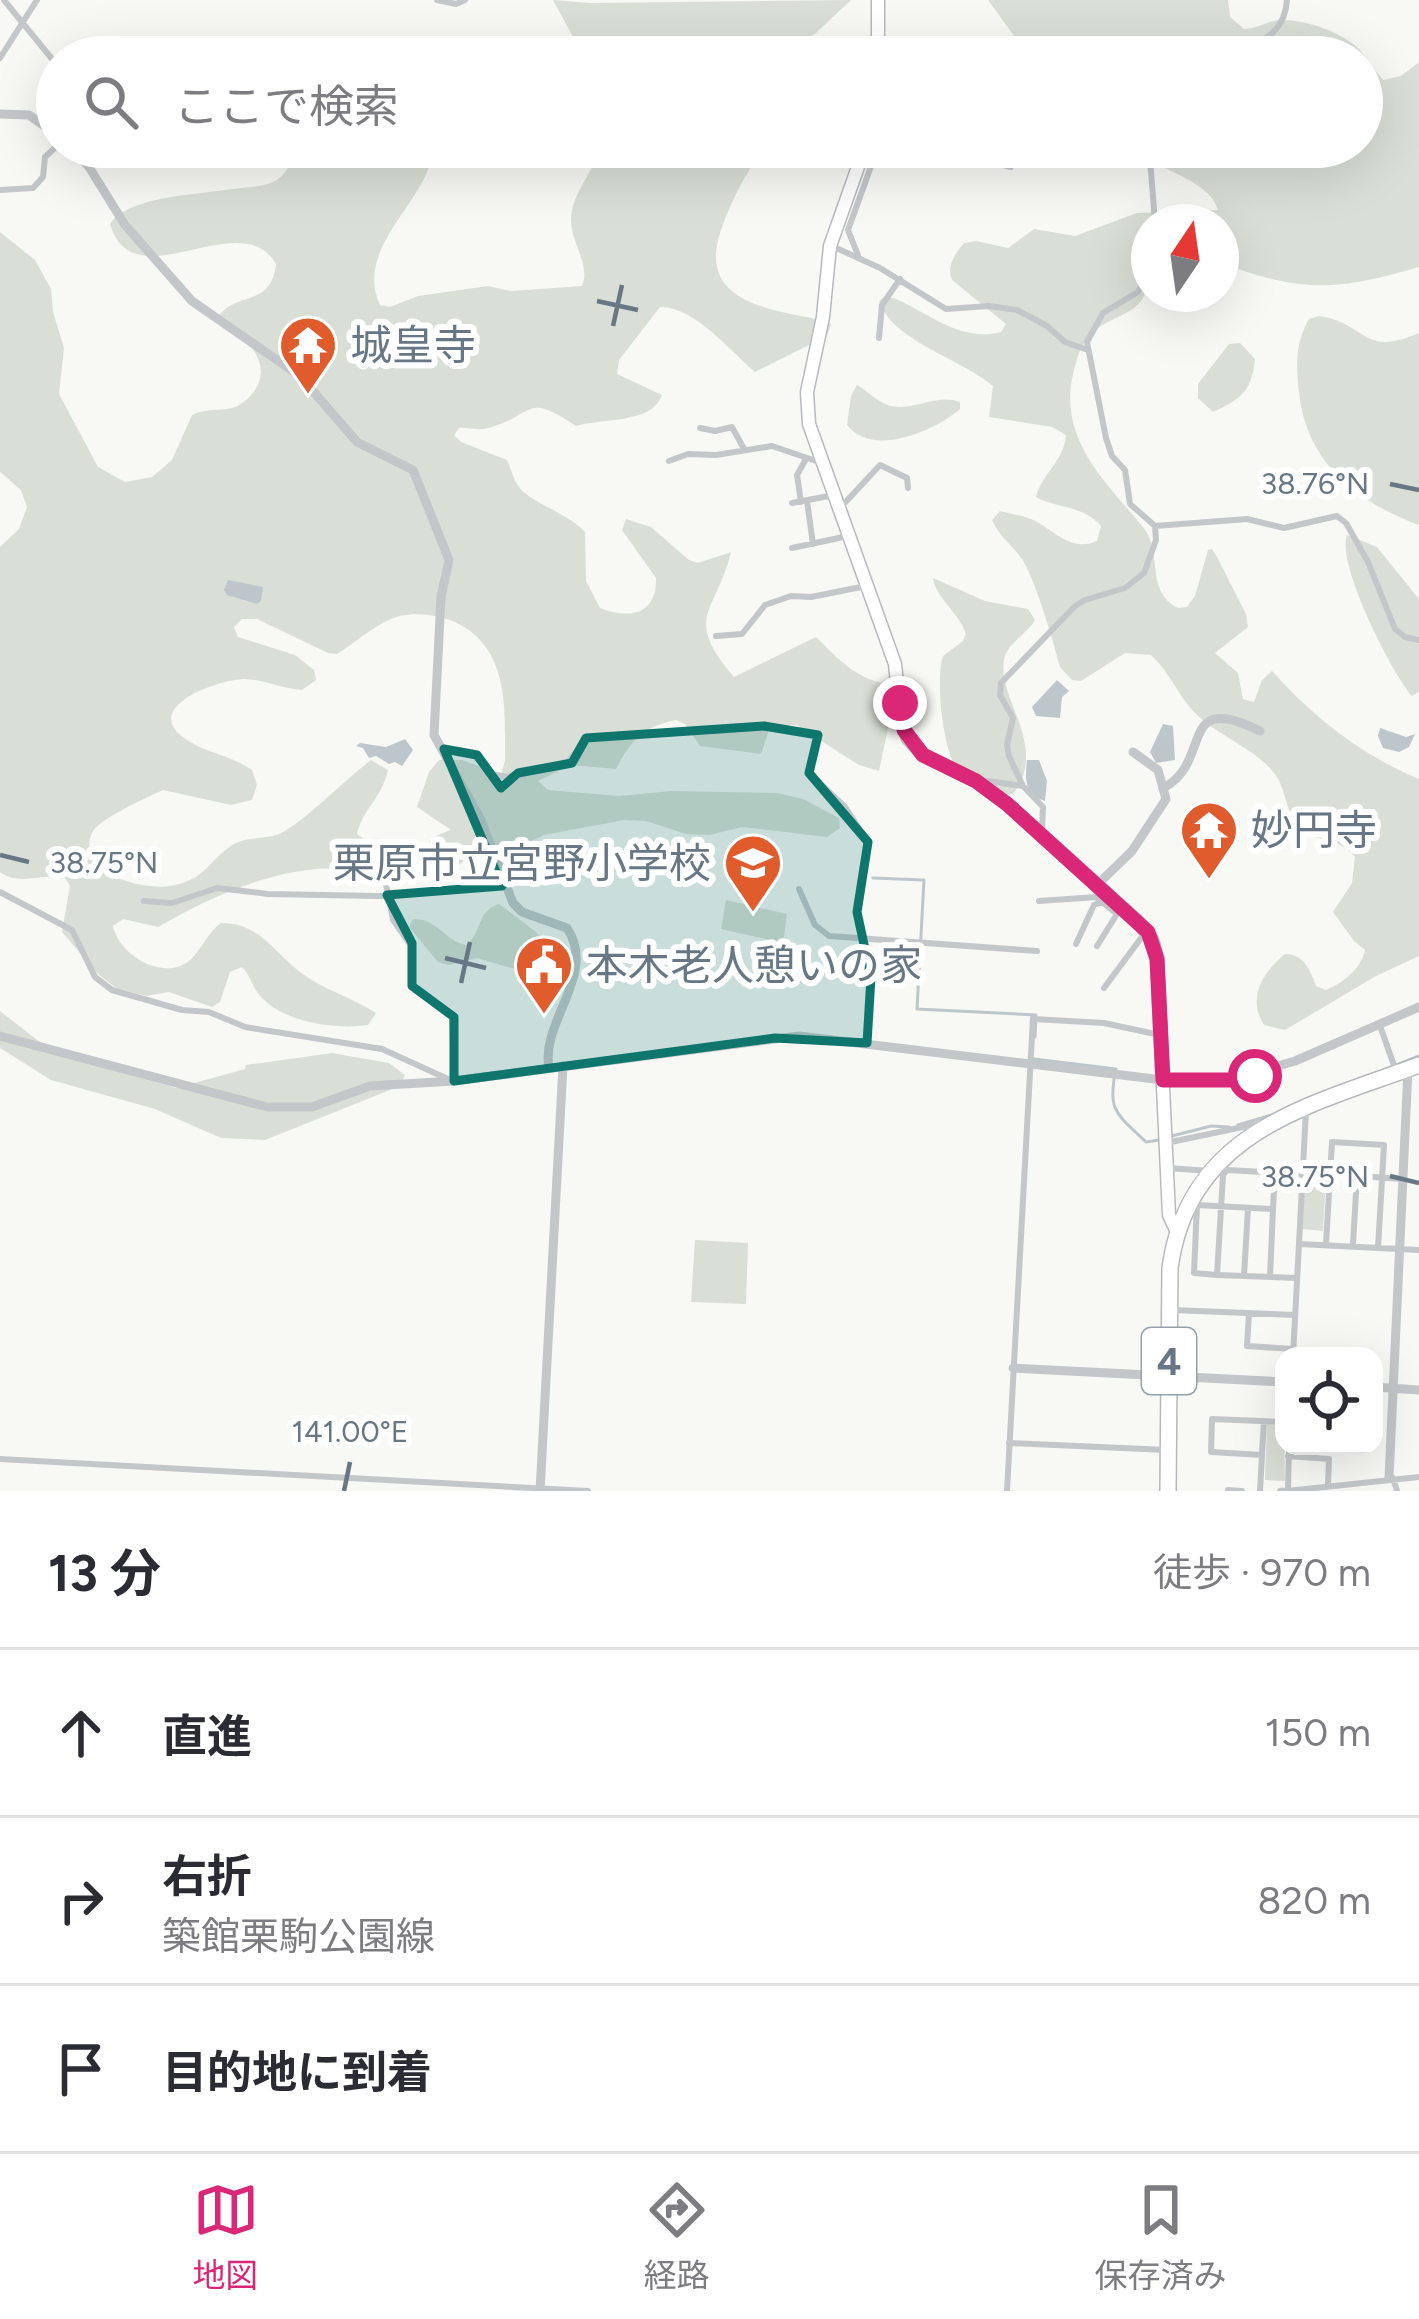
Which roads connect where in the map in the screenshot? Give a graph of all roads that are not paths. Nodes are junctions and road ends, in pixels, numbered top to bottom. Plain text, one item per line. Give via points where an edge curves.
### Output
1 (4, 0) edge
2 (37, 0) edge
3 (437, 0) edge
4 (465, 0) edge
5 (878, 0) edge
6 (1287, 0) edge
7 (21, 22) junction
8 (878, 36) edge
9 (1270, 36) edge
10 (36, 39) edge
11 (0, 58) edge
12 (0, 114) edge
13 (36, 120) edge
14 (43, 168) edge
15 (89, 168) edge
16 (858, 168) edge
17 (870, 168) edge
18 (1151, 168) edge
19 (0, 190) edge
20 (1154, 204) edge
21 (830, 246) junction
22 (860, 258) junction
23 (900, 279) junction
24 (1131, 296) edge
25 (879, 338) dead end
26 (1087, 349) junction
27 (700, 428) dead end
28 (744, 449) junction
29 (806, 458) junction
30 (669, 461) dead end
31 (822, 463) junction
32 (908, 488) dead end
33 (834, 495) junction
34 (800, 502) junction
35 (839, 510) junction
36 (1155, 526) junction
37 (848, 536) junction
38 (813, 544) junction
39 (792, 548) dead end
40 (866, 586) junction
41 (716, 636) dead end
42 (1419, 640) edge
43 (1260, 730) dead end
44 (444, 748) junction
45 (1133, 752) dead end
46 (976, 781) junction
47 (1023, 786) junction
48 (1166, 787) junction
49 (1042, 835) junction
50 (380, 854) dead end
51 (503, 882) junction
52 (1097, 885) junction
53 (800, 889) dead end
54 (0, 892) edge
55 (387, 895) junction
56 (1103, 900) junction
57 (1039, 901) dead end
58 (144, 902) dead end
59 (1146, 931) junction
60 (863, 939) junction
61 (1076, 944) dead end
62 (1096, 946) dead end
63 (1037, 951) dead end
64 (1104, 988) dead end
65 (1419, 1007) edge
66 (1379, 1023) junction
67 (1160, 1035) junction
68 (0, 1036) edge
69 (867, 1043) junction
70 (1029, 1064) junction
71 (563, 1066) junction
72 (1402, 1067) edge
73 (549, 1068) junction
74 (1163, 1080) junction
75 (452, 1081) junction
76 (1306, 1108) junction
77 (1268, 1124) junction
78 (1166, 1139) junction
79 (1167, 1168) junction
80 (1210, 1171) junction
81 (1275, 1172) junction
82 (1302, 1174) junction
83 (1330, 1174) junction
84 (1357, 1176) junction
85 (1382, 1178) junction
86 (1406, 1180) junction
87 (1221, 1206) junction
88 (1248, 1208) junction
89 (1273, 1209) junction
90 (1177, 1232) junction
91 (1299, 1244) junction
92 (1326, 1244) junction
93 (1353, 1246) junction
94 (1378, 1248) junction
95 (1402, 1250) junction
96 (1419, 1250) edge
97 (1217, 1274) junction
98 (1244, 1276) junction
99 (1270, 1277) junction
100 (1297, 1278) junction
101 (1168, 1310) junction
102 (1249, 1313) junction
103 (1294, 1315) junction
104 (1293, 1347) edge
105 (1275, 1350) edge
106 (1013, 1368) junction
107 (1169, 1377) junction
108 (1275, 1382) edge
109 (1383, 1388) edge
110 (1394, 1388) junction
111 (1419, 1390) edge
112 (1264, 1421) junction
113 (1275, 1422) edge
114 (1009, 1443) junction
115 (1168, 1450) junction
116 (1262, 1455) junction
117 (1288, 1456) joint
118 (0, 1459) edge
119 (1419, 1477) edge
120 (1391, 1478) junction
121 (1328, 1485) junction
122 (540, 1490) edge
123 (1228, 1490) edge
124 (588, 1491) edge
125 (1007, 1491) edge
126 (1168, 1491) edge
127 (1242, 1491) edge
128 (1260, 1491) edge
129 (1285, 1491) edge
130 (1396, 1491) edge

1 - 7 street
2 - 7 street
3 - 4 street
5 - 8 main road
6 - 9 street
7 - 10 street
7 - 11 street
12 - 13 street
14 - 19 street via 33,188
15 - 44 street via 125,225 192,301 300,376 357,442 413,470 449,560 434,725
16 - 21 main road
17 - 22 street via 848,230
18 - 20 street
21 - 22 street
21 - 31 main road via 806,402
22 - 23 street
23 - 25 street via 882,305
23 - 26 street via 946,309 1017,310
24 - 26 street via 1103,314
26 - 36 street via 1130,504
27 - 28 street via 733,428
28 - 29 street via 772,446
28 - 30 street
29 - 31 street
29 - 34 street via 797,475
31 - 33 main road
32 - 35 street via 907,478 880,465
33 - 34 street
33 - 35 main road
34 - 38 street
35 - 37 main road
36 - 42 street via 1247,520 1284,528 1337,516 1368,562 1395,629
36 - 47 street via 1144,573 1076,606 1004,676 1000,694 1013,718 1007,750
37 - 38 street
37 - 40 main road
38 - 39 street
40 - 41 street via 791,596 765,605 742,634
40 - 46 main road via 895,664 908,738 923,755
43 - 48 street via 1231,717 1211,719
44 - 51 street
44 - 60 street via 471,752 491,774 507,777 568,762 586,738 764,726 818,735 809,773 868,842 857,912
45 - 48 street
46 - 47 street
46 - 49 main road
47 - 49 street via 1043,807
48 - 52 street via 1160,812
49 - 52 main road
50 - 55 street
51 - 55 street
51 - 73 street via 522,912 567,928 576,947
52 - 56 main road
53 - 60 street via 821,932
54 - 75 street via 72,930 95,977 112,991 245,1027 382,1049
55 - 58 street via 217,888 172,903
55 - 75 street via 412,946 412,986 452,1016
56 - 57 street
56 - 59 main road
56 - 61 street
56 - 62 street via 1117,914
59 - 64 street
59 - 67 main road via 1157,959
60 - 63 street
60 - 69 street via 871,977
65 - 66 street
66 - 72 street
66 - 74 street via 1255,1076
67 - 70 street via 1034,1019
67 - 74 main road
68 - 75 street via 280,1108 312,1107 370,1086
69 - 70 street
69 - 71 street via 775,1038
70 - 74 street
70 - 106 street
71 - 73 street
71 - 122 street
72 - 76 highway, 4
72 - 86 street
73 - 75 street
74 - 78 main road
76 - 77 highway, 4
76 - 82 street
77 - 78 street
77 - 80 highway, 4
78 - 79 main road
79 - 80 street
79 - 90 main road
80 - 90 highway, 4
81 - 82 street
81 - 87 street via 1227,1170
81 - 89 street
82 - 91 street
83 - 84 street
83 - 85 street via 1332,1142 1384,1145
83 - 92 street
84 - 85 street
84 - 93 street
85 - 86 street
85 - 94 street
86 - 95 street
87 - 88 street
87 - 97 street
87 - 97 street via 1197,1204 1194,1273
88 - 89 street
88 - 98 street
89 - 99 street
90 - 101 highway, 4
91 - 92 street
91 - 100 street
92 - 93 street
93 - 94 street
94 - 95 street
95 - 96 street
95 - 110 street
97 - 98 street
98 - 99 street
99 - 100 street
100 - 103 street
101 - 102 street
101 - 107 highway, 4
102 - 103 street
102 - 105 street via 1247,1346
103 - 104 street
106 - 107 street
106 - 114 street
107 - 108 street
107 - 115 highway, 4
109 - 110 street
110 - 111 street
110 - 120 street
112 - 113 street
112 - 116 street
112 - 116 street via 1212,1419 1211,1452
114 - 115 street
114 - 125 street
115 - 126 highway, 4
116 - 128 street
117 - 121 street via 1329,1459
117 - 129 street
118 - 122 street
119 - 120 street
120 - 121 street
120 - 130 street
121 - 129 street
122 - 124 street
123 - 127 street

